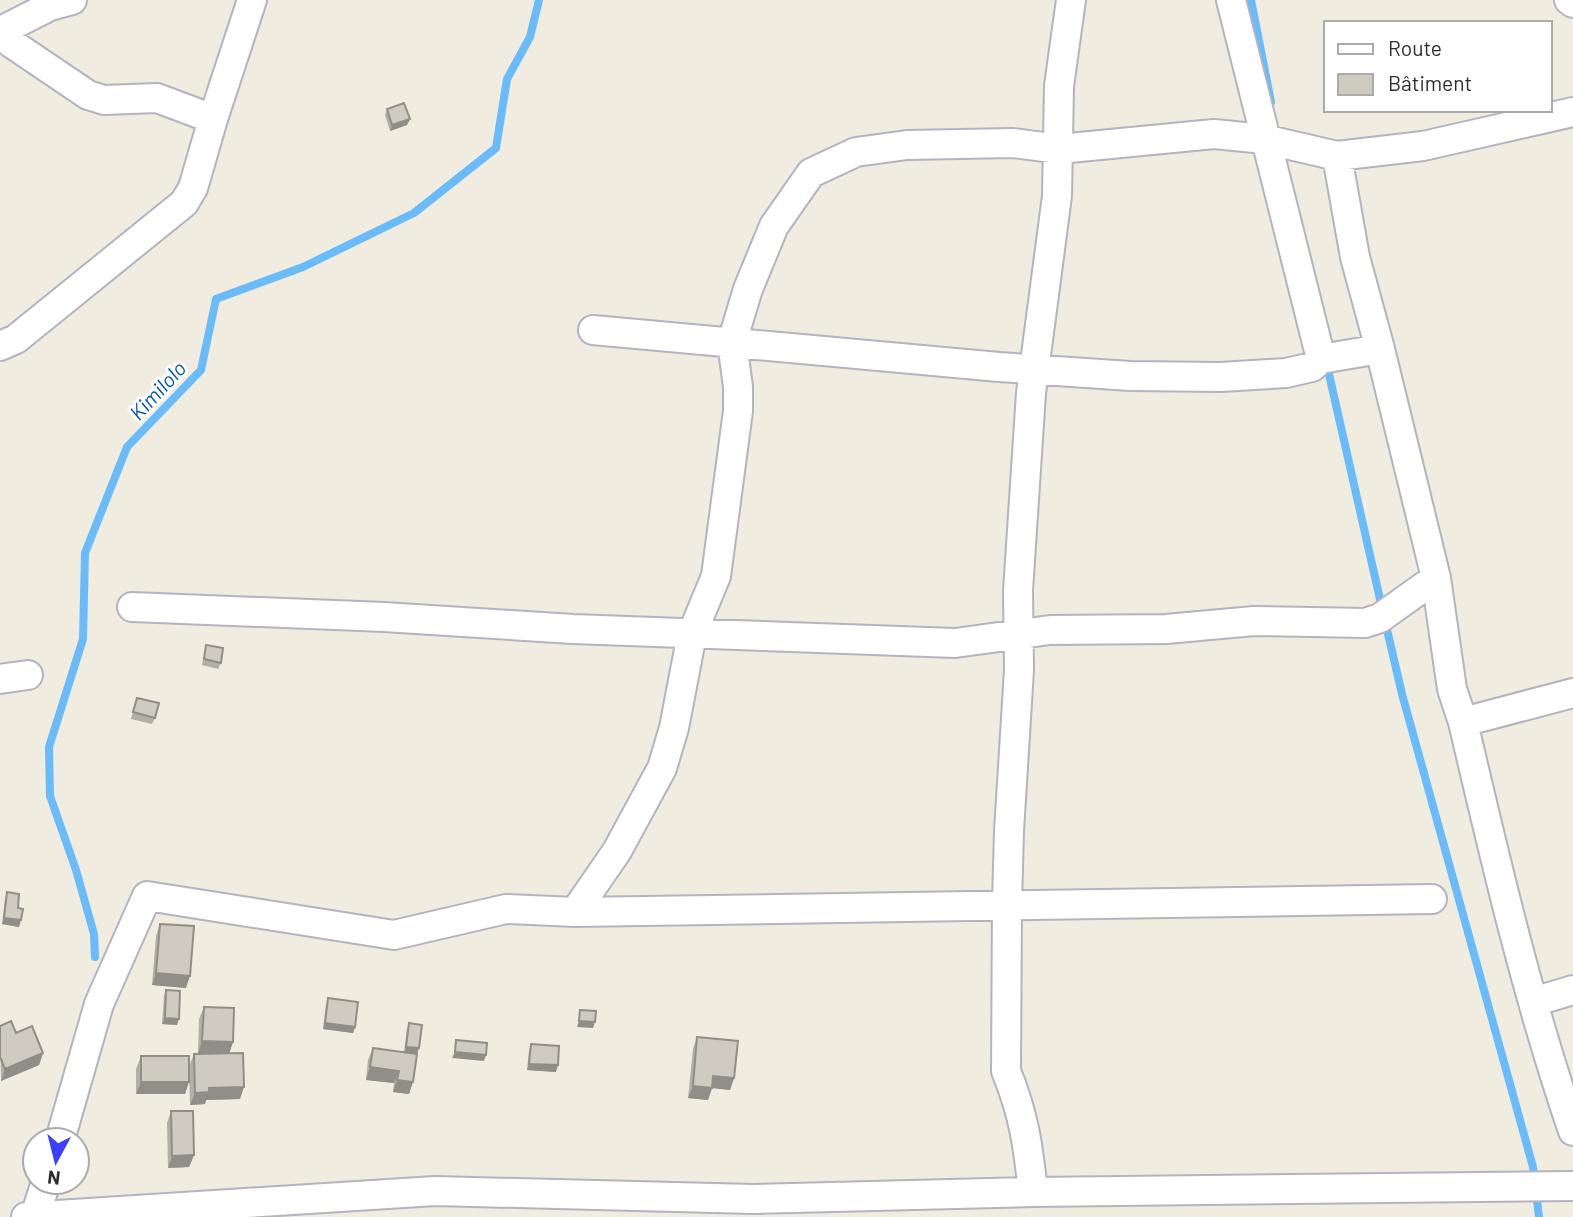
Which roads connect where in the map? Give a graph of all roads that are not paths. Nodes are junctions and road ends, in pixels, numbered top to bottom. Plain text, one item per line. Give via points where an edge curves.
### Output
1 (72, 0) edge
2 (252, 0) edge
3 (1071, 0) edge
4 (1231, 0) edge
5 (1569, 0) edge
6 (1573, 3) edge
7 (1, 32) edge
8 (1573, 112) edge
9 (213, 119) junction
10 (1264, 139) junction
11 (1059, 149) junction
12 (1337, 156) junction
13 (593, 330) dead end
14 (733, 342) junction
15 (0, 346) edge
16 (1380, 349) junction
17 (1321, 359) junction
18 (1034, 370) junction
19 (1436, 578) junction
20 (132, 607) dead end
21 (692, 634) junction
22 (1018, 634) junction
23 (28, 675) dead end
24 (0, 679) edge
25 (1573, 693) edge
26 (1462, 722) junction
27 (1432, 899) dead end
28 (1007, 904) junction
29 (575, 912) junction
30 (1573, 990) edge
31 (1533, 1002) junction
32 (64, 1126) edge
33 (1573, 1131) edge
34 (1573, 1186) edge
35 (1033, 1192) junction
36 (39, 1196) edge
37 (755, 1208) edge
38 (30, 1216) edge

1 - 7 street via 50,6
2 - 9 street
3 - 11 street via 1059,86
4 - 10 street
5 - 6 street
7 - 9 street via 11,44 88,95 104,100 157,98
8 - 12 street via 1423,146
9 - 15 street via 193,188 184,203 16,340
10 - 11 street via 1214,134
10 - 12 street
10 - 17 street
11 - 14 street via 1013,143 906,145 856,152 811,173 774,226 748,289
11 - 18 street
12 - 16 street via 1354,257
13 - 14 street
14 - 18 street
14 - 21 street via 738,387 735,444 716,576
16 - 17 street
16 - 19 street
17 - 18 street via 1302,370 1221,377
18 - 22 street
19 - 22 street via 1380,618 1365,623 1254,621
19 - 26 street via 1452,689
20 - 21 street
21 - 22 street via 955,643
21 - 29 street via 662,768 617,851
22 - 28 street
23 - 24 street
25 - 26 street
26 - 31 street
27 - 28 street
28 - 29 street
28 - 35 street via 1006,1071 1020,1106
29 - 32 street via 506,909 394,935 147,896 99,1004
30 - 31 street
31 - 33 street
34 - 35 street
35 - 37 street
36 - 38 street
37 - 38 street via 435,1191

